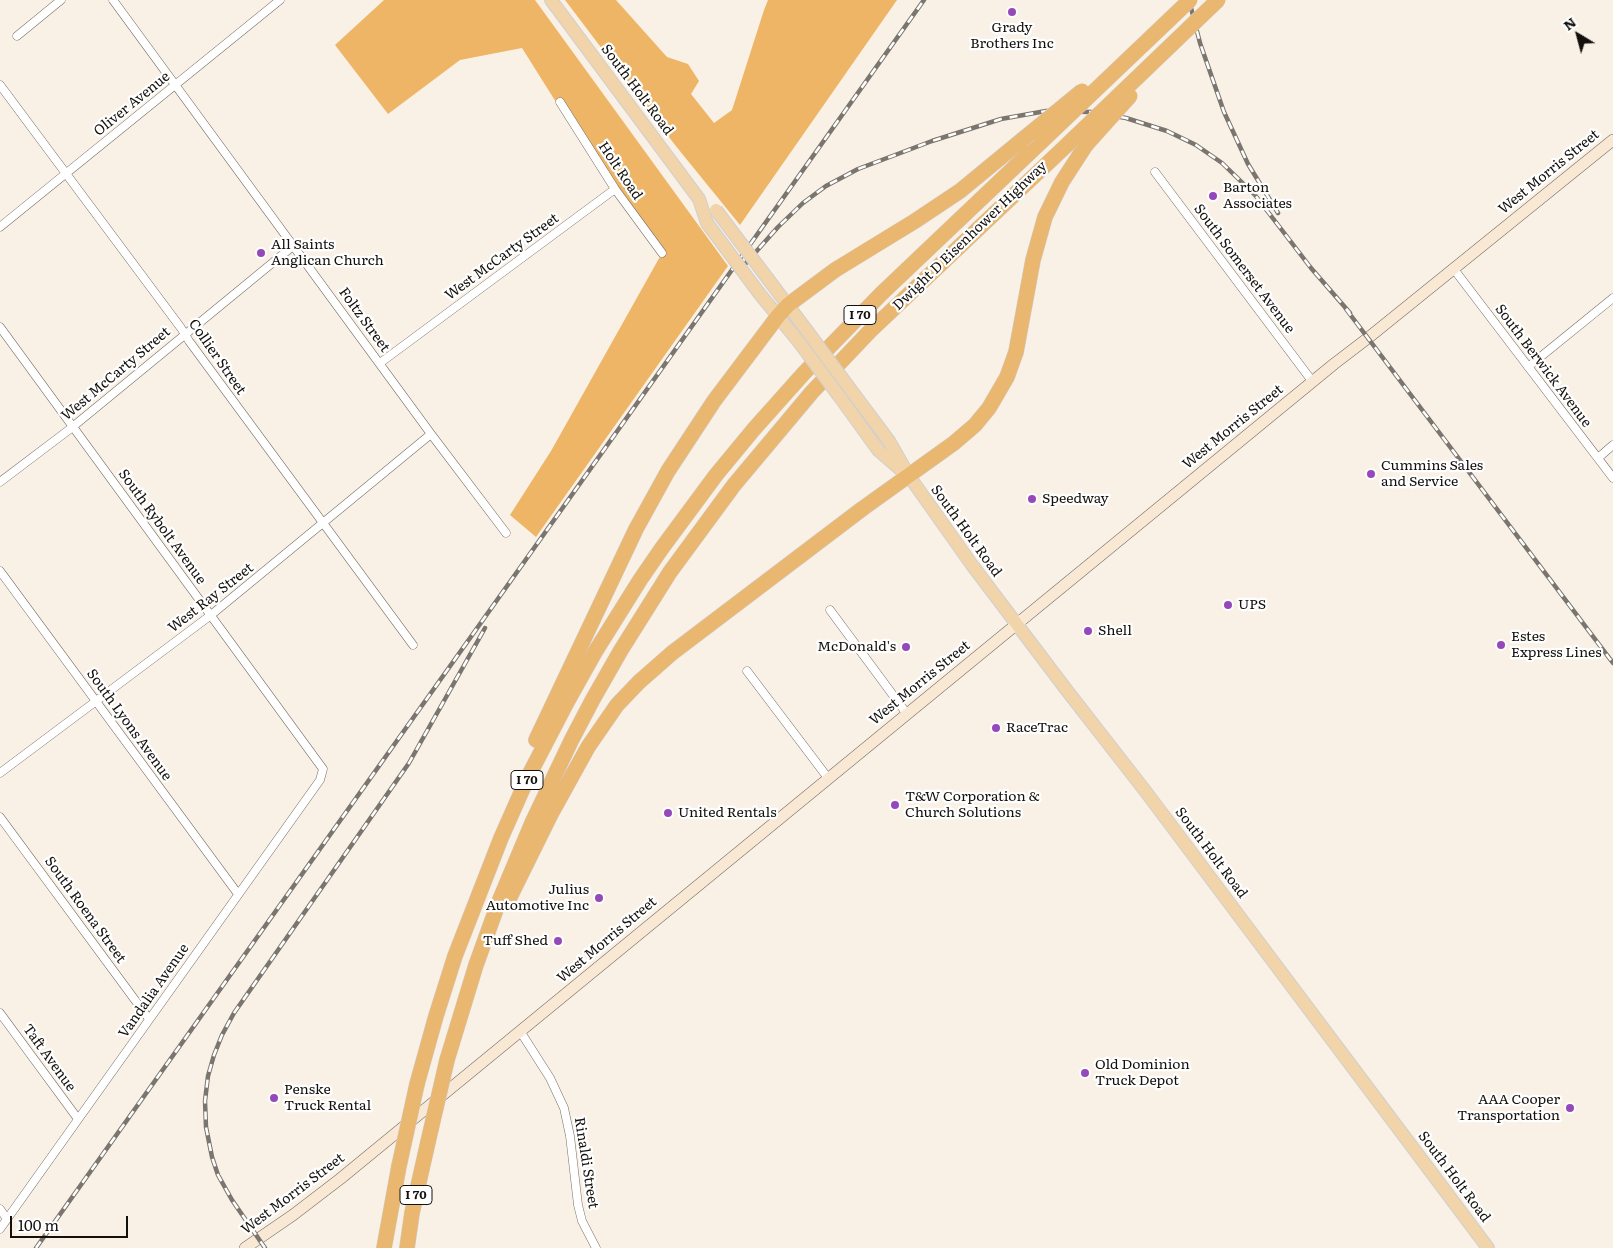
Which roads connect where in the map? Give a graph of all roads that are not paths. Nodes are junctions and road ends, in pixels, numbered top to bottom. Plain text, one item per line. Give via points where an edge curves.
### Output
1 (61, 0) edge
2 (112, 0) edge
3 (280, 0) edge
4 (551, 0) edge
5 (1190, 0) edge
6 (1218, 0) edge
7 (1168, 21) junction
8 (1187, 30) junction
9 (17, 36) dead end
10 (175, 84) junction
11 (0, 85) edge
12 (560, 102) dead end
13 (1613, 140) edge
14 (1155, 172) dead end
15 (66, 173) junction
16 (615, 189) junction
17 (699, 199) junction
18 (0, 227) edge
19 (293, 246) junction
20 (662, 253) dead end
21 (1453, 268) junction
22 (1613, 298) edge
23 (783, 311) junction
24 (0, 326) edge
25 (185, 334) junction
26 (380, 363) junction
27 (1528, 367) junction
28 (1312, 381) junction
29 (73, 426) junction
30 (431, 434) junction
31 (1613, 445) edge
32 (1598, 458) junction
33 (909, 476) junction
34 (1613, 478) edge
35 (0, 482) edge
36 (323, 523) junction
37 (506, 533) dead end
38 (0, 571) edge
39 (830, 610) dead end
40 (211, 615) junction
41 (1016, 624) junction
42 (413, 645) dead end
43 (747, 671) dead end
44 (96, 702) junction
45 (906, 714) junction
46 (322, 766) joint
47 (0, 773) edge
48 (828, 778) junction
49 (0, 817) edge
50 (501, 838) junction
51 (238, 894) junction
52 (476, 965) junction
53 (0, 1013) edge
54 (149, 1019) junction
55 (520, 1031) junction
56 (78, 1119) junction
57 (0, 1209) edge
58 (7, 1219) junction
59 (0, 1229) edge
60 (245, 1248) edge
61 (384, 1248) edge
62 (407, 1248) edge
63 (596, 1248) edge
64 (1488, 1248) edge

1 - 9 street
2 - 10 street, Foltz Street
3 - 10 street, Oliver Avenue
4 - 17 main road, South Holt Road
5 - 7 highway, Dwight D Eisenhower Highway / I 70, bridge
6 - 8 highway, Dwight D Eisenhower Highway / I 70, bridge
7 - 23 highway, bridge via 960,191 835,270
7 - 50 highway, Dwight D Eisenhower Highway / I 70, bridge via 881,294 823,352 754,429 645,572 585,668 542,749
8 - 33 highway, bridge via 1086,145 1062,182 1041,228 1016,352 989,408 954,443
8 - 52 highway, Dwight D Eisenhower Highway / I 70, bridge via 870,331 812,392 695,536 631,634 572,738 514,864
10 - 15 street, Oliver Avenue
10 - 19 street, Foltz Street
11 - 15 street, Collier Street
12 - 16 street, Holt Road
13 - 21 main road, West Morris Street
14 - 28 street, South Somerset Avenue
15 - 18 street, Oliver Avenue
15 - 25 street, Collier Street
16 - 20 street, Holt Road
16 - 26 street, West McCarty Street
17 - 23 main road, South Holt Road, bridge via 716,210 768,280
17 - 23 main road, South Holt Road, bridge via 707,223 760,293
19 - 25 street, West McCarty Street
19 - 26 street, Foltz Street
21 - 27 street, South Berwick Avenue
21 - 28 main road, West Morris Street
22 - 27 street
23 - 33 main road, South Holt Road, bridge via 805,328 889,441
23 - 33 main road, South Holt Road, bridge via 799,342 878,450
23 - 50 highway via 691,434 636,529 540,729
24 - 29 street, South Rybolt Avenue
25 - 29 street, West McCarty Street
25 - 36 street, Collier Street
26 - 30 street, Foltz Street
27 - 32 street, South Berwick Avenue
28 - 41 main road, West Morris Street
29 - 35 street, West McCarty Street
29 - 40 street, South Rybolt Avenue
30 - 36 street, West Ray Street
30 - 37 street, Foltz Street
31 - 32 street
32 - 34 street, South Berwick Avenue
33 - 41 main road, South Holt Road
33 - 52 highway via 672,653 624,697 581,758
36 - 40 street, West Ray Street
36 - 42 street, Collier Street
38 - 44 street, South Lyons Avenue
39 - 45 street
40 - 44 street, West Ray Street
40 - 46 street, South Rybolt Avenue
41 - 45 main road, West Morris Street
41 - 64 main road, South Holt Road
43 - 48 street
44 - 47 street, West Ray Street
44 - 51 street, South Lyons Avenue
45 - 48 main road, West Morris Street
46 - 51 street, Vandalia Avenue via 320,780
48 - 55 main road, West Morris Street
49 - 54 street, South Roena Street
50 - 61 highway, Dwight D Eisenhower Highway / I 70, bridge via 455,956 436,1016 417,1084
51 - 54 street, Vandalia Avenue
52 - 62 highway, Dwight D Eisenhower Highway / I 70, bridge via 447,1060
53 - 56 street, Taft Avenue
54 - 56 street, Vandalia Avenue
55 - 60 main road, West Morris Street via 340,1179
55 - 63 street, Rinaldi Street via 550,1078 564,1108 582,1222
56 - 58 street, Vandalia Avenue
57 - 58 street
58 - 59 street, Vandalia Avenue

